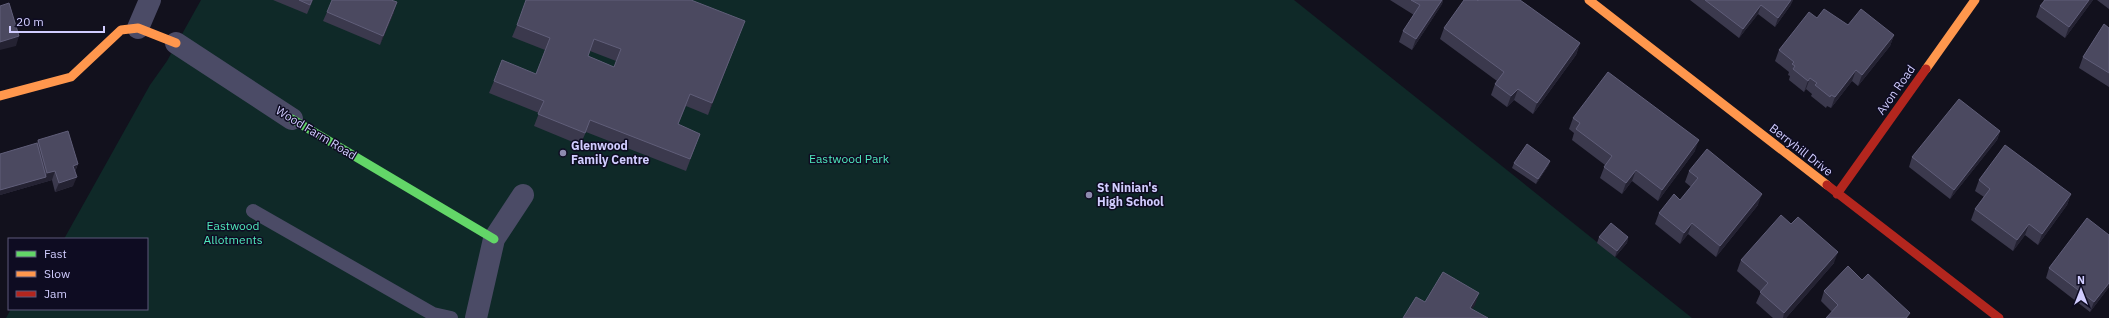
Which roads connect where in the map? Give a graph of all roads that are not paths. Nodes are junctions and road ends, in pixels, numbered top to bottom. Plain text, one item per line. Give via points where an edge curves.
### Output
1 (150, 0) edge
2 (1589, 0) edge
3 (1975, 0) edge
4 (138, 28) junction
5 (176, 43) joint
6 (0, 96) edge
7 (292, 120) joint
8 (1837, 194) junction
9 (523, 195) dead end
10 (253, 211) dead end
11 (494, 239) junction
12 (451, 318) edge
13 (476, 318) edge
14 (1999, 318) edge

1 - 4 street
2 - 8 street, Berryhill Drive
3 - 8 street, Avon Road
4 - 5 street, Wood Farm Road
4 - 6 street via 121,30 71,77
5 - 7 street, Wood Farm Road
7 - 11 street, Wood Farm Road
8 - 14 street, Berryhill Drive
9 - 11 street
10 - 12 lane via 434,314
11 - 13 street

